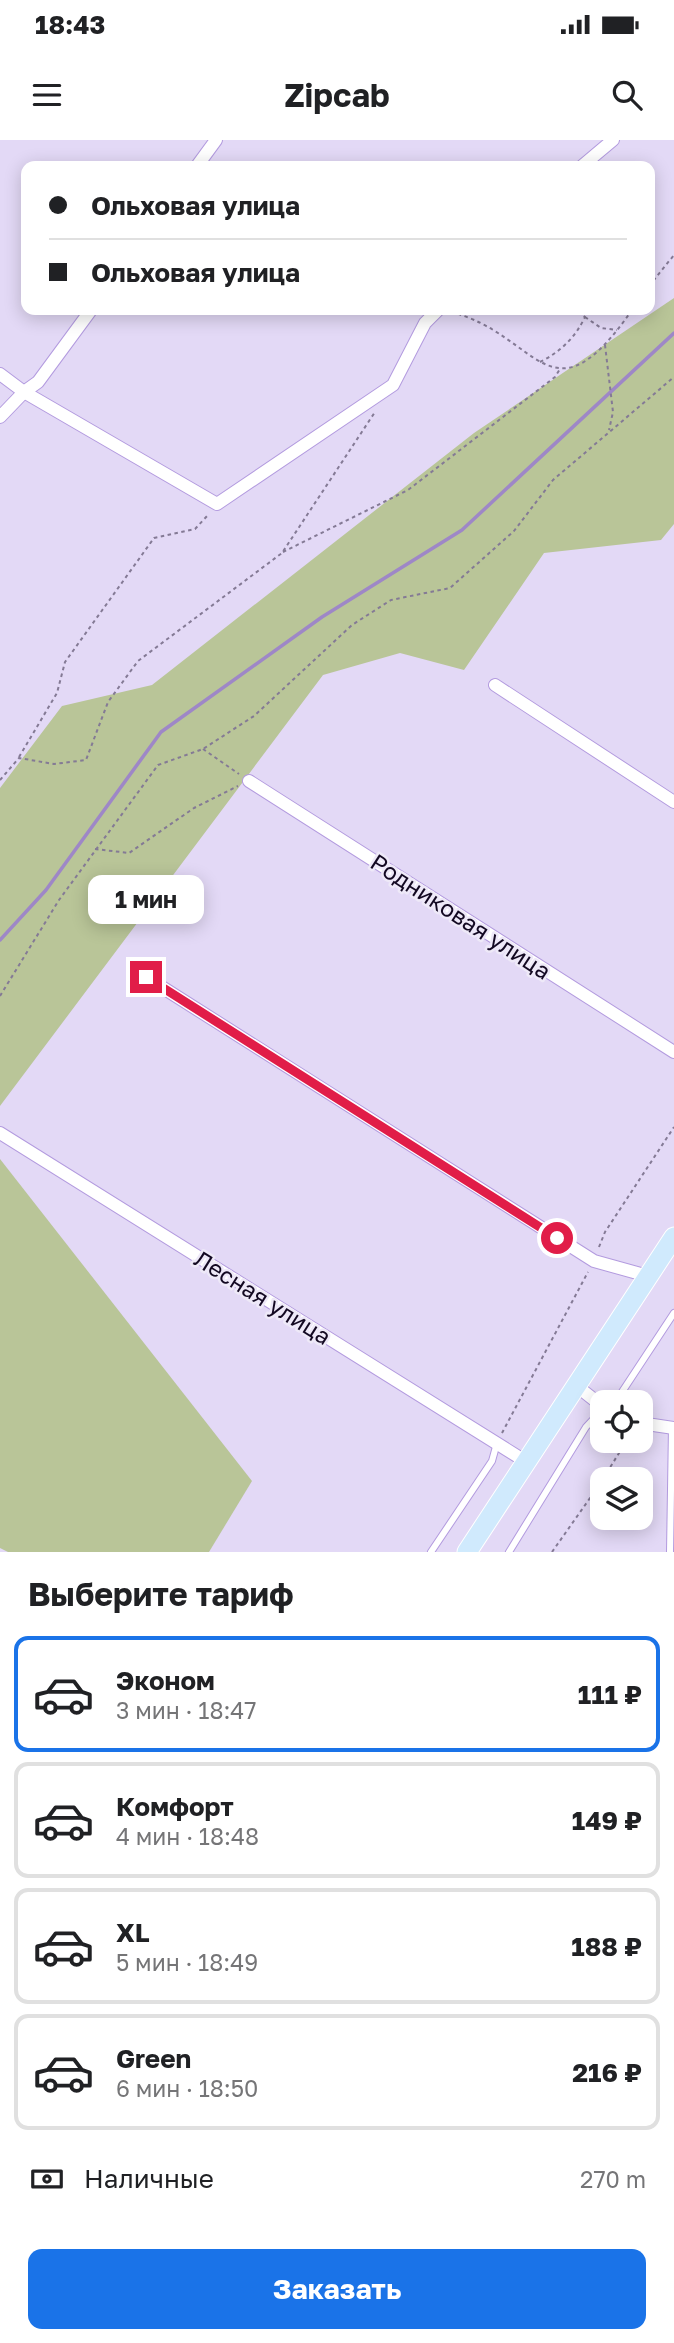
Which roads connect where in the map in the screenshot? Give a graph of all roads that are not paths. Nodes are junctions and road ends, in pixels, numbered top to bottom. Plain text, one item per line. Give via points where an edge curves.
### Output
1 (216, 140) edge
2 (613, 140) edge
3 (201, 161) edge
4 (588, 161) edge
5 (88, 315) edge
6 (433, 315) edge
7 (0, 374) edge
8 (24, 392) junction
9 (0, 417) edge
10 (495, 685) dead end
11 (249, 781) road end
12 (674, 802) edge
13 (146, 977) dead end
14 (674, 1052) edge
15 (0, 1133) edge
16 (674, 1237) edge
17 (648, 1276) junction
18 (674, 1313) edge
19 (578, 1387) junction
20 (623, 1390) edge
21 (590, 1398) edge
22 (590, 1422) edge
23 (653, 1425) edge
24 (673, 1428) edge
25 (497, 1443) junction
26 (525, 1461) junction
27 (431, 1552) edge
28 (467, 1552) edge
29 (509, 1552) edge
30 (670, 1552) edge

1 - 3 street
2 - 4 street
5 - 8 street via 38,382
6 - 8 street via 393,385 218,504
7 - 8 street
8 - 9 street
10 - 12 street
11 - 14 street, Родниковая улица
13 - 17 street via 594,1261
15 - 25 street, Лесная улица
16 - 17 main road
17 - 19 main road
18 - 20 lane
19 - 21 street
19 - 26 main road
22 - 29 lane
23 - 24 street
24 - 30 lane
25 - 26 street, Лесная улица
25 - 27 lane via 492,1461
26 - 28 main road

